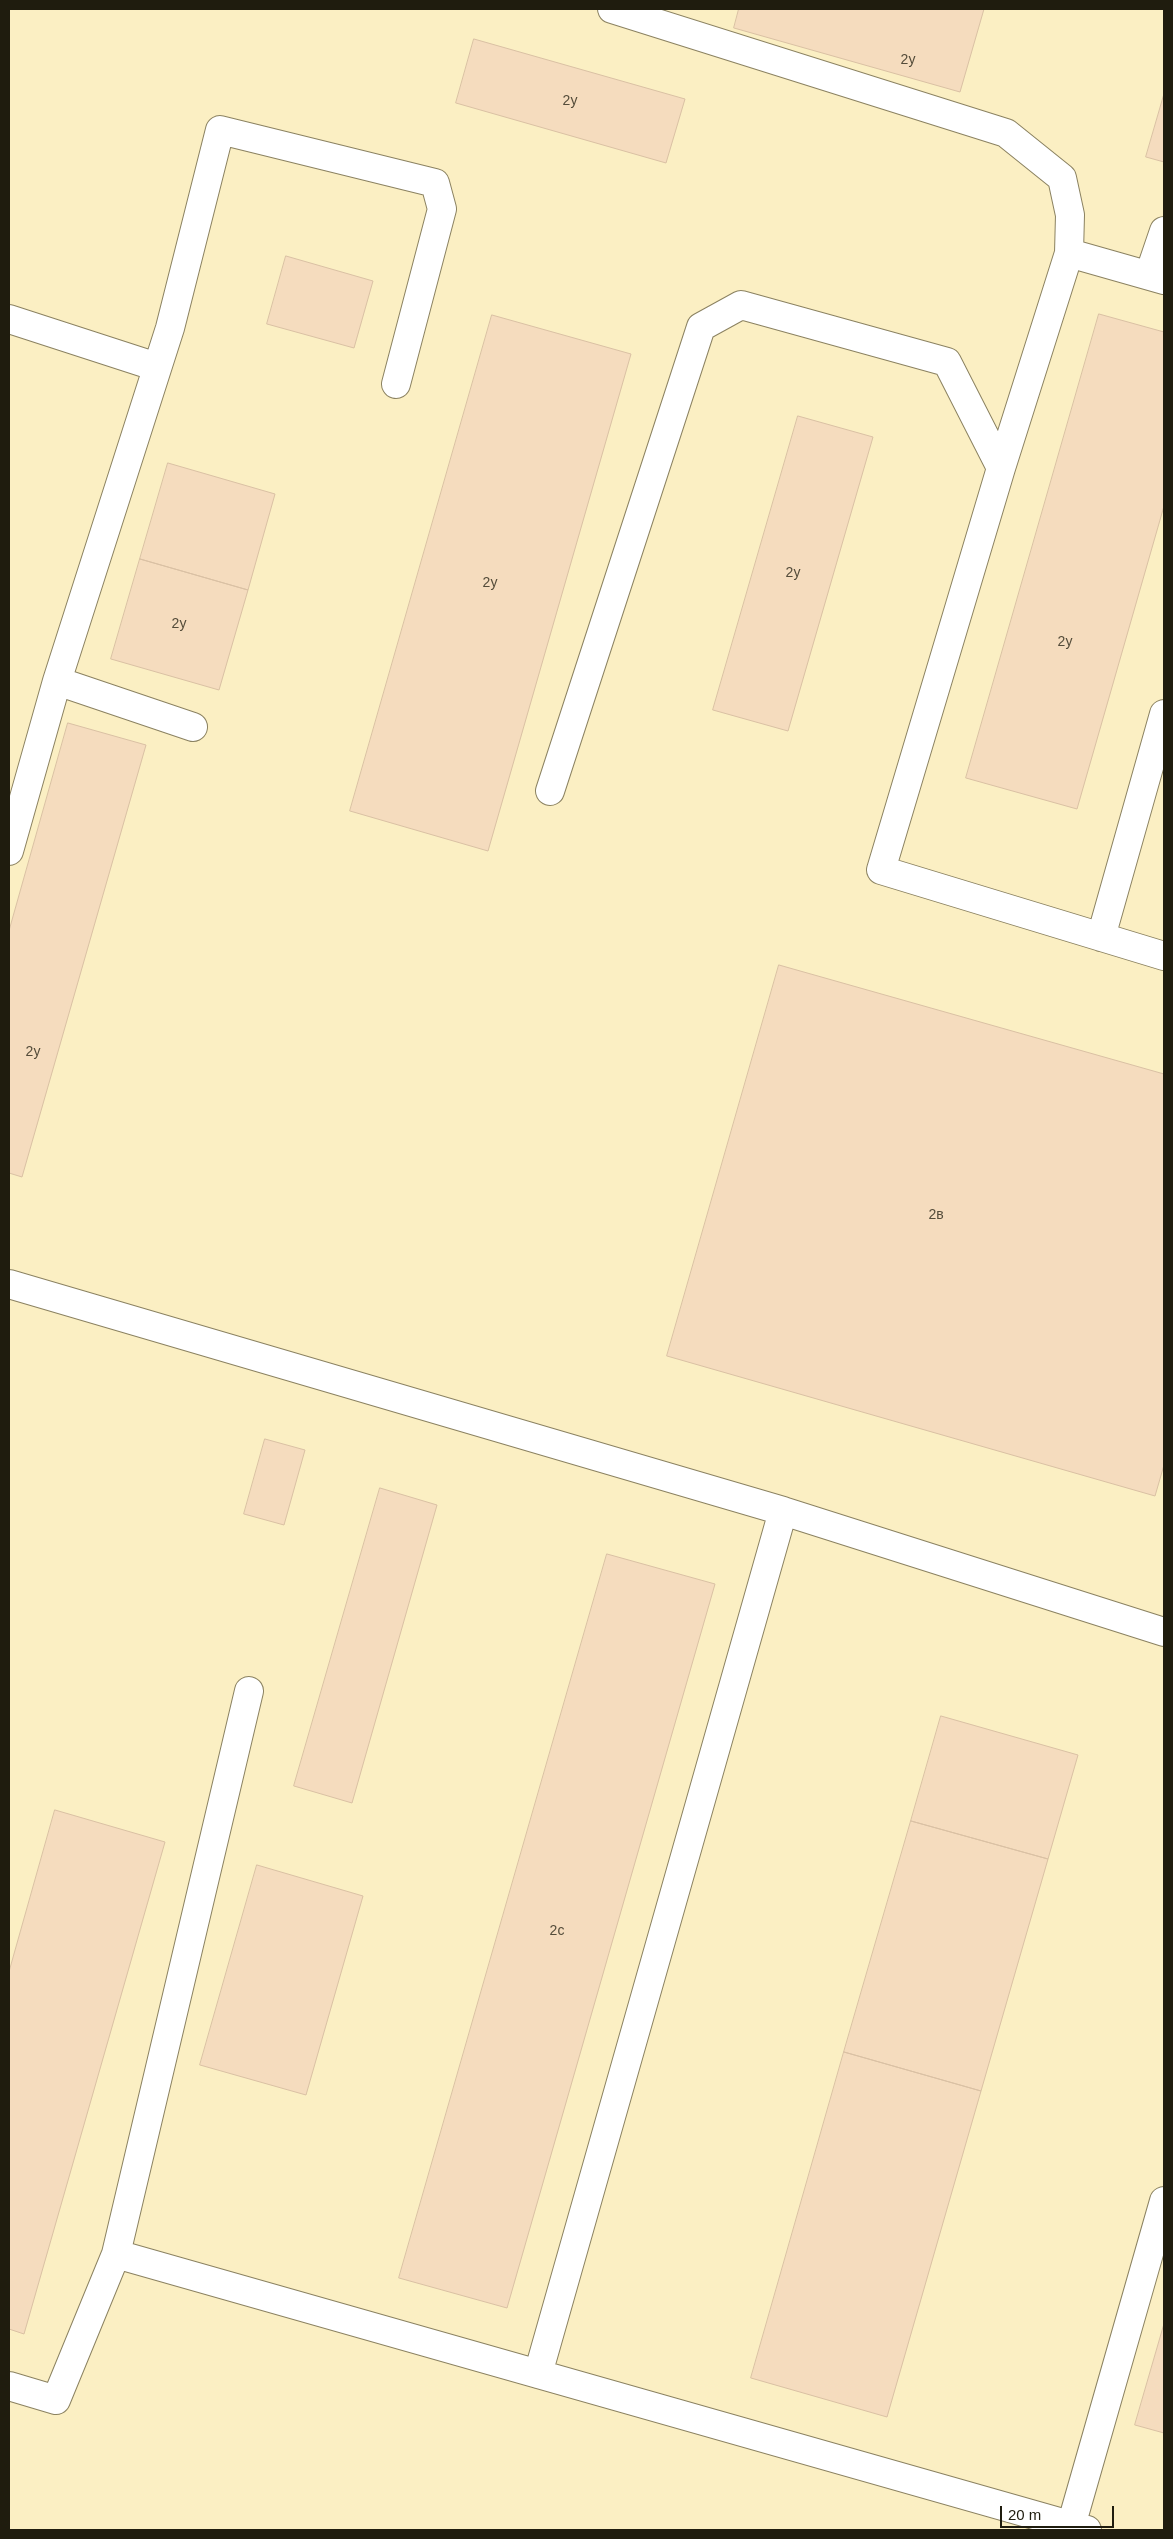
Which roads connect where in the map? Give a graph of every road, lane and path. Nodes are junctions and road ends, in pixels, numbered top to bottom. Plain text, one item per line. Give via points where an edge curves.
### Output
1 (612, 9) edge
2 (1164, 231) edge
3 (1069, 252) junction
4 (1157, 278) edge
5 (9, 319) edge
6 (158, 367) junction
7 (396, 384) dead end
8 (1001, 468) junction
9 (57, 681) junction
10 (1164, 714) edge
11 (193, 727) dead end
12 (550, 791) dead end
13 (9, 851) edge
14 (1101, 937) junction
15 (1164, 956) edge
16 (9, 1284) edge
17 (783, 1511) junction
18 (1164, 1632) edge
19 (249, 1691) dead end
20 (1164, 2201) edge
21 (116, 2254) junction
22 (538, 2374) junction
23 (9, 2386) edge
24 (1035, 2523) edge
25 (1079, 2528) edge

1 - 3 lane via 1006,133 1062,178 1070,215
2 - 4 lane
3 - 4 lane
3 - 8 lane
5 - 6 lane
6 - 7 lane via 220,130 435,183 442,209
6 - 9 lane
8 - 12 lane via 947,362 741,305 702,327
8 - 14 lane via 882,870
9 - 11 lane
9 - 13 lane
10 - 14 lane
14 - 15 lane
16 - 17 lane
17 - 18 lane
17 - 22 lane
19 - 21 lane
20 - 25 lane
21 - 22 lane
21 - 23 lane via 56,2400
22 - 24 lane
24 - 25 lane

